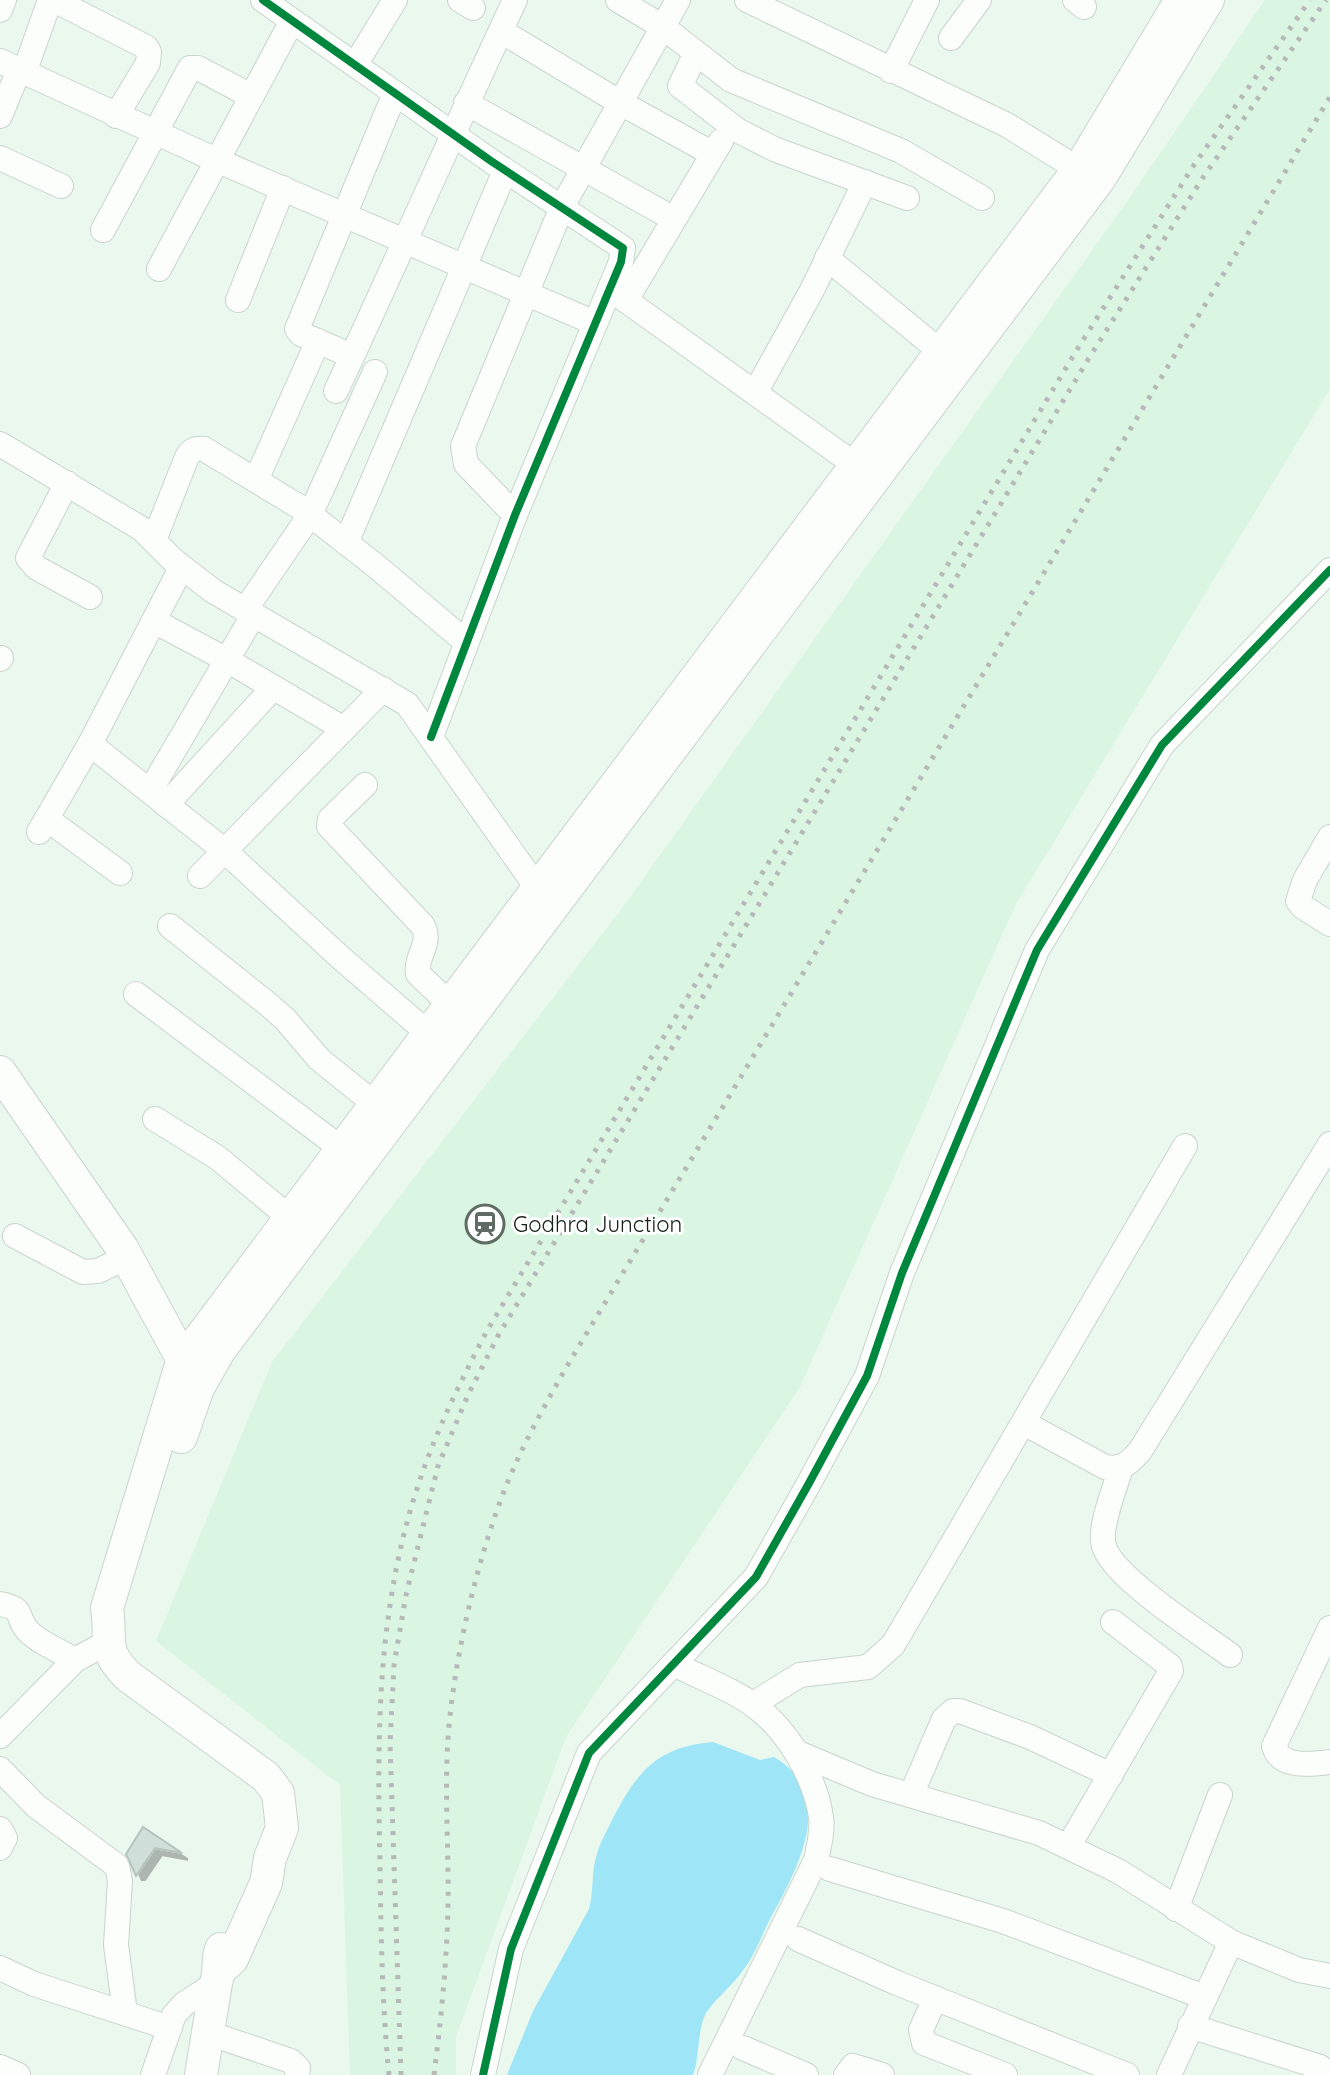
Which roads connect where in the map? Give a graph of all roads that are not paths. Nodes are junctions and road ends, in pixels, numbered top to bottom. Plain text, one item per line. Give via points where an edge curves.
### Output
1 (4, 0) edge
2 (52, 0) edge
3 (263, 0) edge
4 (395, 0) edge
5 (515, 0) edge
6 (618, 0) edge
7 (678, 0) edge
8 (747, 0) edge
9 (927, 0) edge
10 (979, 0) edge
11 (1198, 1) edge
12 (0, 10) edge
13 (292, 21) junction
14 (663, 27) junction
15 (501, 31) junction
16 (951, 38) dead end
17 (696, 53) junction
18 (355, 65) junction
19 (14, 68) edge
20 (891, 71) junction
21 (395, 93) junction
22 (251, 96) junction
23 (619, 102) junction
24 (466, 103) junction
25 (0, 116) edge
26 (116, 116) junction
27 (730, 125) junction
28 (155, 133) junction
29 (451, 133) junction
30 (713, 154) junction
31 (0, 158) edge
32 (216, 160) junction
33 (583, 168) junction
34 (1078, 169) junction
35 (505, 171) junction
36 (865, 182) junction
37 (61, 186) dead end
38 (283, 188) junction
39 (907, 198) dead end
40 (982, 198) dead end
41 (562, 207) junction
42 (343, 214) junction
43 (674, 219) junction
44 (103, 230) dead end
45 (406, 241) junction
46 (827, 258) junction
47 (466, 267) junction
48 (159, 269) dead end
49 (525, 293) junction
50 (618, 294) junction
51 (238, 300) dead end
52 (595, 323) junction
53 (318, 341) junction
54 (941, 352) junction
55 (352, 356) junction
56 (375, 372) dead end
57 (336, 391) dead end
58 (755, 393) junction
59 (0, 444) edge
60 (865, 472) junction
61 (256, 480) junction
62 (67, 483) junction
63 (310, 515) junction
64 (515, 515) junction
65 (154, 540) junction
66 (346, 543) junction
67 (181, 568) junction
68 (1330, 570) edge
69 (90, 597) dead end
70 (250, 612) junction
71 (154, 621) junction
72 (466, 642) junction
73 (227, 660) junction
74 (273, 688) junction
75 (383, 689) junction
76 (344, 729) junction
77 (431, 737) junction
78 (90, 744) junction
79 (365, 785) dead end
80 (158, 798) junction
81 (1330, 837) edge
82 (225, 851) junction
83 (120, 873) dead end
84 (200, 876) dead end
85 (547, 896) junction
86 (1330, 924) edge
87 (170, 926) dead end
88 (136, 994) dead end
89 (451, 1005) junction
90 (429, 1034) junction
91 (0, 1072) edge
92 (376, 1105) junction
93 (155, 1119) dead end
94 (1330, 1144) edge
95 (1185, 1146) dead end
96 (342, 1149) junction
97 (290, 1218) junction
98 (15, 1236) dead end
99 (127, 1257) junction
100 (150, 1301) junction
101 (211, 1343) junction
102 (190, 1375) junction
103 (1024, 1423) junction
104 (1121, 1467) junction
105 (0, 1604) edge
106 (1113, 1622) dead end
107 (1330, 1628) edge
108 (109, 1634) junction
109 (1230, 1655) dead end
110 (75, 1660) junction
111 (674, 1664) junction
112 (753, 1704) junction
113 (0, 1736) edge
114 (796, 1752) junction
115 (1330, 1762) edge
116 (0, 1769) edge
117 (1111, 1775) junction
118 (911, 1795) junction
119 (1220, 1795) dead end
120 (0, 1829) edge
121 (1068, 1847) junction
122 (0, 1848) edge
123 (830, 1869) dead end
124 (1176, 1909) junction
125 (798, 1939) dead end
126 (1231, 1942) junction
127 (0, 1968) edge
128 (218, 1976) junction
129 (1330, 1976) edge
130 (1204, 1997) junction
131 (935, 1998) junction
132 (125, 2013) junction
133 (1190, 2026) junction
134 (170, 2028) junction
135 (208, 2033) junction
136 (743, 2048) dead end
137 (0, 2067) edge
138 (18, 2075) edge
139 (153, 2075) edge
140 (201, 2075) edge
141 (297, 2075) edge
142 (483, 2075) edge
143 (710, 2075) edge
144 (806, 2075) edge
145 (846, 2075) edge
146 (882, 2075) edge
147 (1005, 2075) edge
148 (1127, 2075) edge
149 (1169, 2075) edge
150 (1326, 2075) edge

1 - 12 street
2 - 19 street
2 - 26 street via 149,52 148,63
3 - 13 street
4 - 18 street
5 - 15 street
6 - 14 street
7 - 14 street
8 - 20 street
9 - 20 street
10 - 16 street
11 - 34 main road
11 - 60 main road via 1100,178
13 - 18 street
13 - 22 street
14 - 17 street
14 - 23 street
15 - 23 street
15 - 24 street
17 - 27 street via 680,86
17 - 40 street via 731,80 901,151
18 - 21 street
19 - 25 street
19 - 26 street
20 - 34 street via 1007,125
21 - 29 street
21 - 42 street
22 - 28 street via 193,66
22 - 32 street
23 - 30 street
23 - 33 street
24 - 29 street
24 - 33 street
26 - 28 street
27 - 30 street
27 - 36 street via 774,149
28 - 32 street
28 - 44 street
29 - 35 street
29 - 45 street
30 - 43 street
31 - 37 street
32 - 38 street
32 - 48 street
33 - 41 street
33 - 43 street
34 - 54 main road
35 - 41 street
35 - 47 street
36 - 39 street
36 - 46 street
38 - 42 street
38 - 51 street
41 - 49 street
41 - 50 street via 623,248
42 - 45 street
42 - 53 street via 297,329
43 - 50 street
45 - 47 street
45 - 55 street
46 - 54 street
46 - 58 street
47 - 49 street
47 - 66 street
49 - 52 street
49 - 64 street via 463,446 466,464
50 - 52 street
50 - 58 street
52 - 64 street
53 - 55 street
53 - 61 street
54 - 60 main road
55 - 57 street
56 - 63 street
58 - 60 street
59 - 62 street
60 - 85 main road
61 - 63 street
61 - 65 street via 204,449 190,451
62 - 65 street
62 - 69 street via 28,558
63 - 66 street
63 - 70 street
64 - 72 street
65 - 67 street
66 - 72 street
67 - 70 street
67 - 71 street
68 - 111 street via 1162,745 1037,950 902,1273 867,1376 756,1577
70 - 73 street
70 - 75 street
71 - 73 street
71 - 78 street
72 - 77 street
73 - 74 street
73 - 80 street
74 - 76 street
74 - 80 street
75 - 76 street
75 - 77 street via 407,704
76 - 82 street
77 - 85 street
78 - 80 street
78 - 83 street via 43,825
79 - 89 street via 329,826 423,926 426,941 417,969
80 - 82 street
81 - 86 street via 1298,901
82 - 84 street
82 - 90 street
85 - 89 main road
85 - 101 main road
87 - 92 street via 269,1005 311,1052
88 - 96 street
89 - 90 main road
90 - 92 main road
91 - 99 main road
92 - 96 main road
93 - 97 street via 218,1158
94 - 104 street via 1140,1451
95 - 103 street
96 - 97 main road
97 - 101 main road
98 - 99 street via 83,1272
99 - 100 main road
100 - 101 main road
100 - 102 main road
101 - 102 main road
102 - 108 main road via 107,1608
103 - 104 street via 1105,1467
103 - 112 street via 880,1659 868,1667 800,1675
104 - 109 street via 1105,1525 1103,1544 1110,1559 1136,1585
105 - 110 street via 15,1607 27,1631
106 - 117 street via 1171,1671
107 - 115 street via 1274,1746 1288,1761
108 - 110 street
108 - 128 main road via 113,1661 128,1676 266,1777 278,1793 282,1828 266,1883 232,1959
110 - 113 street
111 - 112 street
111 - 142 street via 589,1753 511,1949
112 - 114 street
114 - 118 street
114 - 143 street via 821,1819 816,1860
116 - 132 street via 36,1806 117,1866 116,1945
117 - 118 street via 1030,1737 953,1711 944,1719
117 - 121 street
118 - 121 street via 1039,1833
119 - 124 street
120 - 122 street via 5,1838
121 - 124 street via 1118,1871
123 - 130 street via 1003,1921
124 - 126 street
125 - 131 street
126 - 129 street via 1299,1970
126 - 130 street
127 - 132 street
128 - 134 street via 184,2004
128 - 135 main road
130 - 133 street
131 - 147 street via 921,2030 924,2043
131 - 148 street
132 - 134 street
133 - 149 street
133 - 150 street via 1320,2067
134 - 139 street
135 - 140 main road
135 - 141 street via 291,2061
136 - 144 street
137 - 138 street
145 - 146 street via 853,2066

